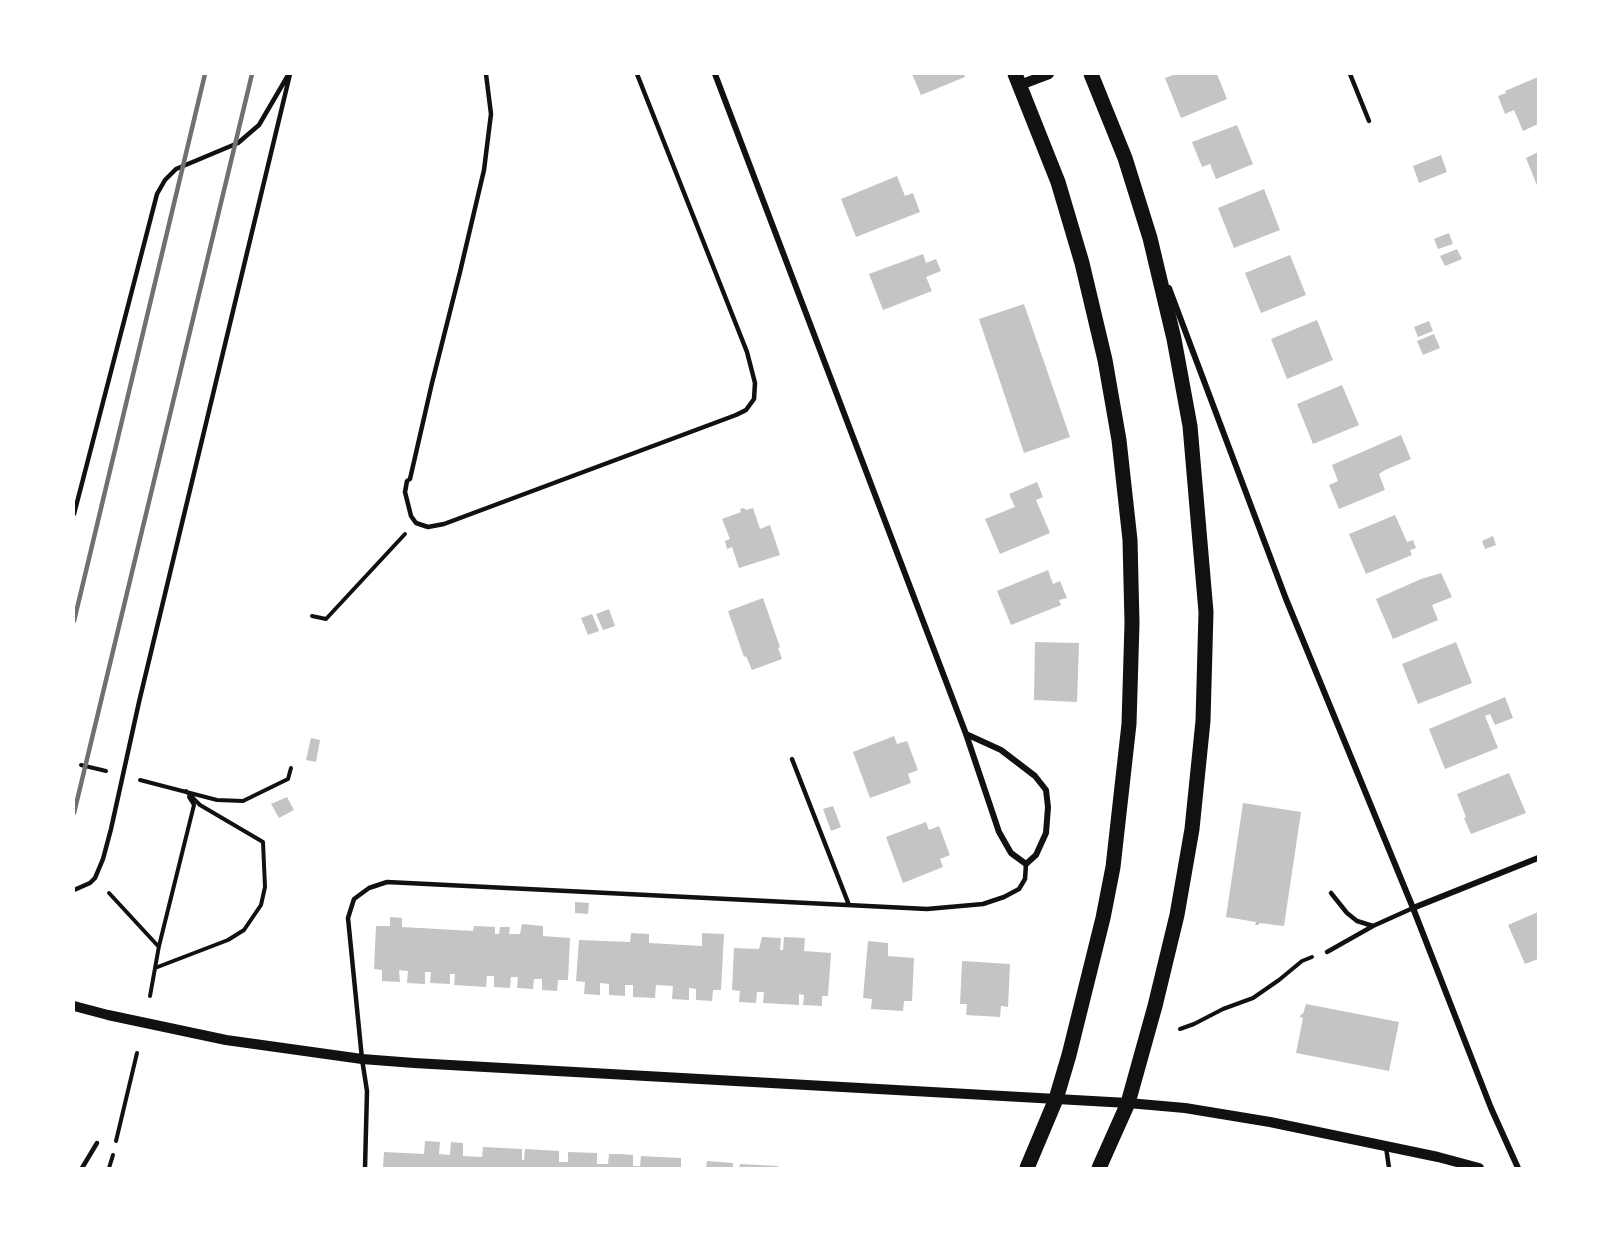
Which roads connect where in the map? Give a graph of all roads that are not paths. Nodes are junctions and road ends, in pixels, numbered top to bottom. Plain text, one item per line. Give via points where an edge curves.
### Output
1 (289, 74) edge
2 (486, 74) edge
3 (637, 74) edge
4 (715, 74) edge
5 (1049, 74) edge
6 (1091, 74) edge
7 (1350, 74) edge
8 (1017, 79) edge
9 (1369, 121) dead end
10 (1150, 238) junction
11 (74, 514) edge
12 (966, 734) junction
13 (792, 759) dead end
14 (1539, 858) edge
15 (1026, 864) junction
16 (74, 890) edge
17 (1331, 893) dead end
18 (849, 905) junction
19 (1413, 908) junction
20 (1373, 926) junction
21 (1327, 952) road end
22 (74, 1006) edge
23 (362, 1059) junction
24 (1056, 1099) junction
25 (1128, 1103) junction
26 (97, 1143) dead end
27 (1386, 1146) junction
28 (82, 1168) edge
29 (365, 1168) edge
30 (1027, 1168) edge
31 (1099, 1168) edge
32 (1389, 1168) edge
33 (1477, 1168) edge
34 (1518, 1168) edge

1 - 11 lane via 259,125 238,143 176,170 157,194
1 - 16 lane via 111,829 95,878
2 - 3 lane via 491,114 484,170 405,492 411,516 416,523 428,527 736,415 754,399 747,352
4 - 12 street
5 - 8 street
6 - 10 main road via 1125,158
7 - 9 lane
8 - 24 main road via 1058,182 1082,263 1119,440 1130,540 1129,724 1113,867 1083,1003
10 - 19 street via 1286,599
10 - 25 main road via 1190,426 1206,612 1203,721 1192,828 1177,915
12 - 15 street via 999,832 1011,853
12 - 15 street via 1001,750 1047,790 1046,833 1036,855
13 - 18 lane
14 - 19 street
15 - 18 lane via 1025,879 1019,889 983,904 927,909
17 - 20 lane via 1347,914
18 - 23 lane via 387,882 354,899 348,918
19 - 20 lane
19 - 34 street
20 - 21 lane
22 - 23 street via 226,1040
23 - 24 street
23 - 29 lane via 367,1090
24 - 25 street
24 - 30 main road
25 - 27 street via 1259,1120
25 - 31 main road
26 - 28 lane
27 - 32 lane
27 - 33 street

